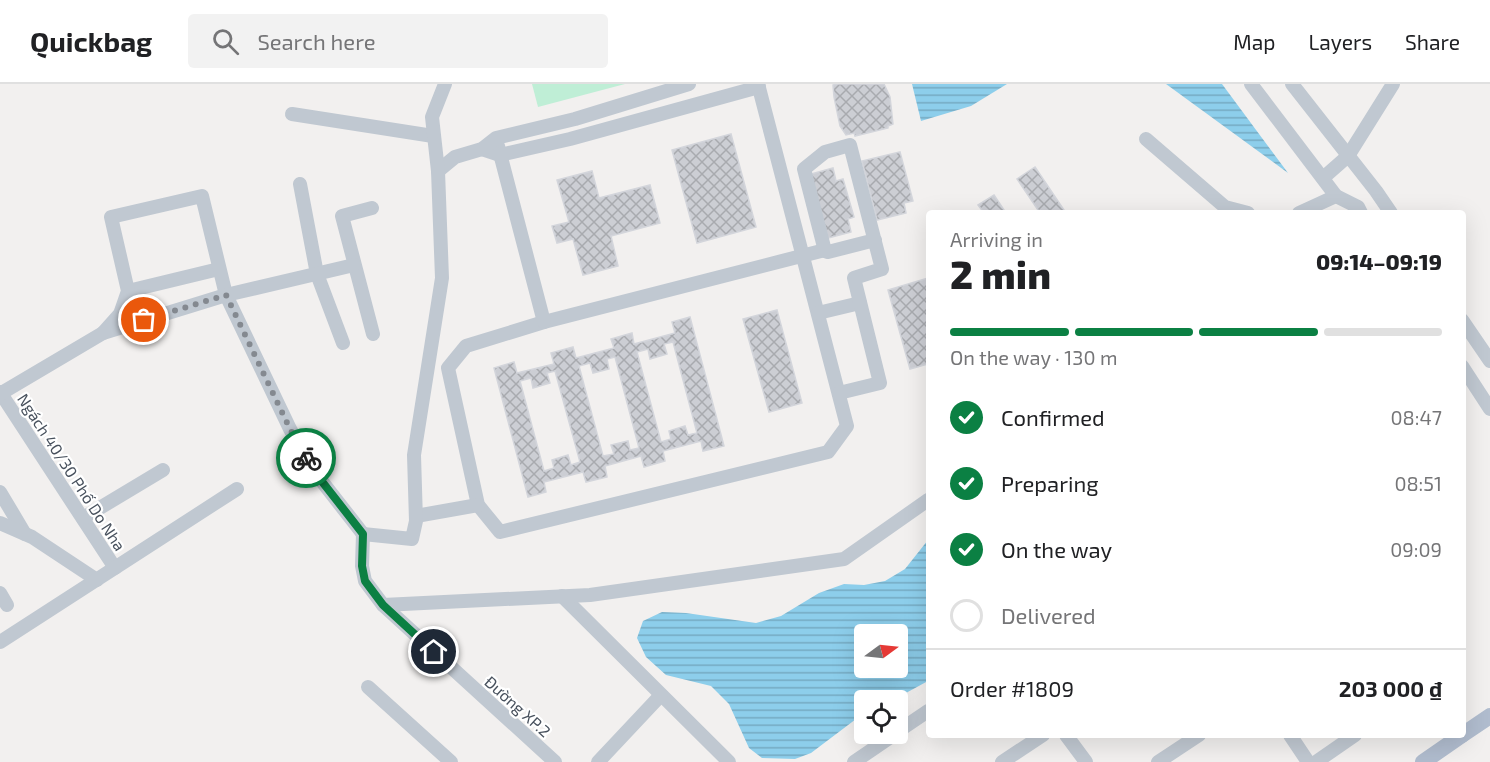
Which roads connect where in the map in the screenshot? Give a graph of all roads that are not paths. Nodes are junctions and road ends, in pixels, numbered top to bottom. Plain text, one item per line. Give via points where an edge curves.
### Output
1 (445, 84) edge
2 (689, 84) edge
3 (1251, 84) edge
4 (1292, 84) edge
5 (1393, 84) edge
6 (758, 86) edge
7 (292, 114) dead end
8 (433, 136) junction
9 (496, 138) junction
10 (1146, 139) dead end
11 (482, 149) junction
12 (500, 155) junction
13 (1348, 156) junction
14 (438, 171) junction
15 (1323, 178) junction
16 (300, 184) dead end
17 (1376, 191) junction
18 (1336, 196) junction
19 (372, 208) dead end
20 (1236, 210) edge
21 (1306, 210) edge
22 (1355, 210) edge
23 (1357, 210) edge
24 (1389, 210) edge
25 (875, 240) junction
26 (825, 250) junction
27 (803, 256) junction
28 (354, 265) junction
29 (219, 268) junction
30 (317, 274) junction
31 (128, 291) junction
32 (226, 295) junction
33 (860, 303) junction
34 (818, 313) junction
35 (543, 322) junction
36 (1466, 330) edge
37 (104, 333) junction
38 (373, 334) dead end
39 (344, 343) dead end
40 (1490, 361) edge
41 (1466, 372) edge
42 (0, 393) edge
43 (839, 393) junction
44 (1490, 409) edge
45 (163, 470) dead end
46 (237, 489) dead end
47 (0, 492) edge
48 (926, 501) edge
49 (478, 504) junction
50 (421, 515) junction
51 (83, 518) junction
52 (0, 523) edge
53 (25, 534) junction
54 (363, 534) junction
55 (115, 568) junction
56 (97, 580) junction
57 (562, 596) junction
58 (383, 605) junction
59 (0, 642) edge
60 (368, 687) dead end
61 (661, 695) junction
62 (926, 712) edge
63 (1490, 716) edge
64 (908, 725) edge
65 (1466, 732) edge
66 (1038, 738) edge
67 (1068, 738) edge
68 (1194, 738) edge
69 (1292, 738) edge
70 (1350, 738) edge
71 (1458, 738) edge
72 (881, 744) edge
73 (860, 760) edge
74 (451, 762) edge
75 (555, 762) edge
76 (598, 762) edge
77 (729, 762) edge
78 (1002, 762) edge
79 (1086, 762) edge
80 (1158, 762) edge
81 (1308, 762) edge
82 (1316, 762) edge
83 (1423, 762) edge

1 - 8 street via 432,117
2 - 9 street
3 - 15 street
4 - 13 street
5 - 13 street
6 - 12 street
6 - 27 street
7 - 8 street
8 - 14 street
9 - 11 street
9 - 12 street
10 - 20 street via 1225,207
11 - 12 street
11 - 14 street via 455,157
12 - 35 street
13 - 15 street
13 - 17 street
14 - 50 street via 442,278 414,455
15 - 18 street
16 - 30 street
17 - 23 street
17 - 24 street
18 - 21 street
18 - 22 street
19 - 28 street via 342,216
25 - 26 street
25 - 26 street via 850,145 825,152 804,169
25 - 33 street via 882,269 854,278
26 - 27 street
27 - 34 street
27 - 35 street
28 - 30 street
28 - 38 street
29 - 31 street
29 - 31 street via 202,196 111,217
29 - 32 street
30 - 32 street
30 - 39 street
31 - 37 street via 120,314
32 - 37 street
32 - 54 street via 313,470
33 - 34 street
33 - 43 street via 880,383
34 - 43 street
35 - 49 street via 466,346 448,368
36 - 40 street
37 - 42 street
41 - 44 street
42 - 51 street, Ngách 40/30 Phố Do Nha
43 - 49 street via 848,426 828,452 500,532
45 - 51 street
46 - 55 street
47 - 53 street
48 - 57 street via 844,559
49 - 50 street
50 - 54 street via 412,539
51 - 55 street, Ngách 40/30 Phố Do Nha
52 - 53 street
53 - 56 street
54 - 58 street, Đường XP.2 via 365,581
55 - 56 street
56 - 59 street
57 - 58 street
57 - 61 street
58 - 75 street, Đường XP.2
60 - 74 street
61 - 76 street
61 - 77 street
62 - 64 street
63 - 65 main road
66 - 78 street
67 - 79 street
68 - 80 street
69 - 81 street
70 - 82 street
71 - 83 main road
72 - 73 street

